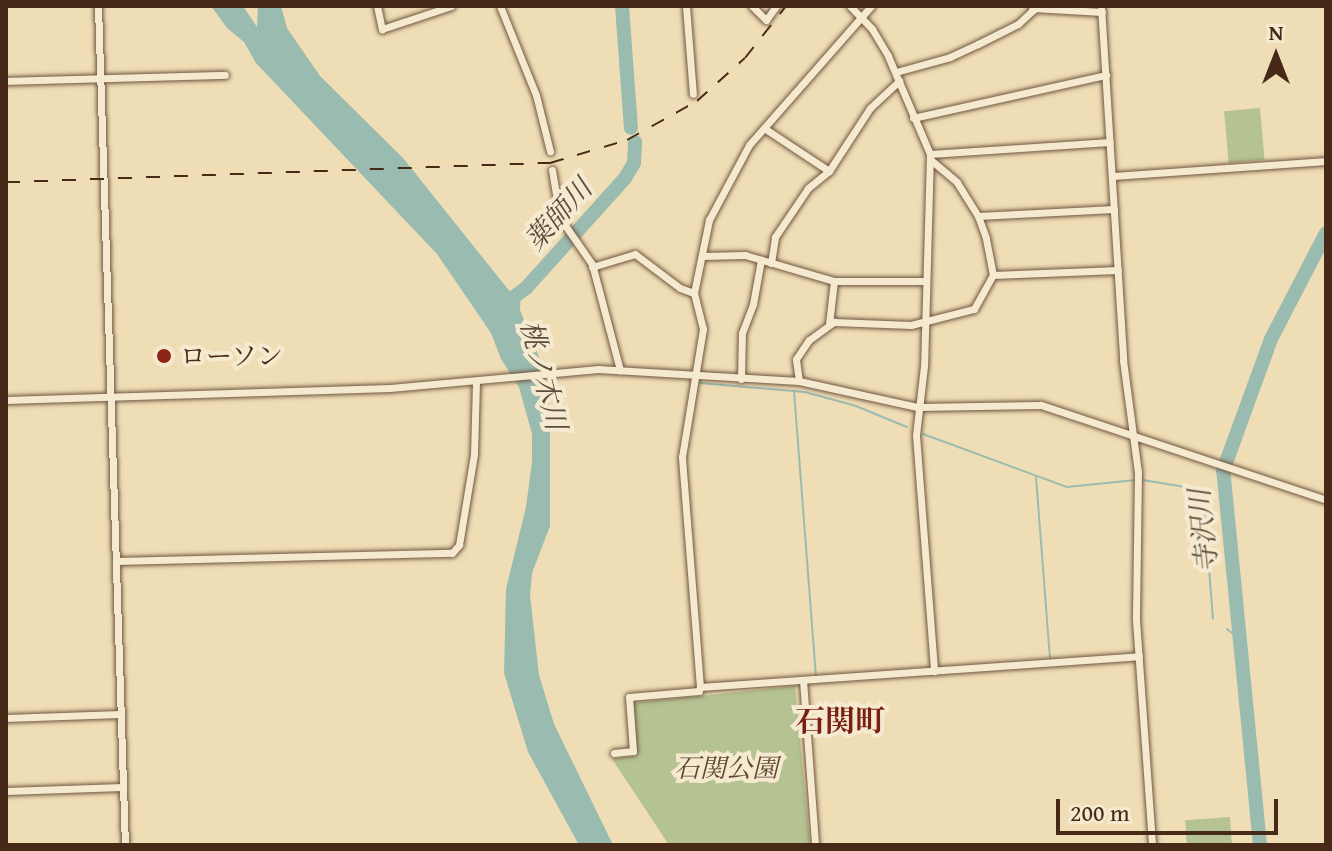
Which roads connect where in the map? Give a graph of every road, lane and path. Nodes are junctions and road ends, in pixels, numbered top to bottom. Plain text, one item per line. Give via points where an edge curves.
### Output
1 (98, 6) edge
2 (377, 6) edge
3 (451, 6) edge
4 (500, 6) edge
5 (686, 6) edge
6 (752, 6) edge
7 (776, 6) edge
8 (850, 6) edge
9 (871, 6) edge
10 (1033, 7) edge
11 (1101, 9) edge
12 (862, 20) junction
13 (896, 72) junction
14 (225, 75) dead end
15 (1106, 75) junction
16 (100, 79) junction
17 (6, 81) edge
18 (899, 81) junction
19 (693, 94) dead end
20 (913, 118) junction
21 (764, 128) junction
22 (1110, 142) junction
23 (550, 151) dead end
24 (930, 156) junction
25 (1326, 161) edge
26 (552, 170) dead end
27 (829, 171) junction
28 (1113, 176) junction
29 (1114, 209) junction
30 (978, 216) junction
31 (702, 256) junction
32 (761, 260) junction
33 (771, 263) junction
34 (592, 267) junction
35 (1118, 270) junction
36 (993, 275) junction
37 (834, 281) junction
38 (926, 281) junction
39 (694, 293) junction
40 (829, 324) junction
41 (925, 324) junction
42 (620, 370) junction
43 (695, 375) junction
44 (741, 379) junction
45 (480, 381) junction
46 (799, 381) junction
47 (112, 397) junction
48 (6, 400) edge
49 (917, 407) junction
50 (1135, 434) junction
51 (1326, 500) edge
52 (116, 561) junction
53 (1139, 656) junction
54 (934, 671) junction
55 (803, 680) junction
56 (700, 687) junction
57 (120, 714) junction
58 (6, 718) edge
59 (614, 753) dead end
60 (122, 787) junction
61 (6, 791) edge
62 (125, 845) edge
63 (815, 845) edge
64 (1152, 845) edge

1 - 16 street
2 - 3 street via 382,29
4 - 23 street via 536,95
5 - 19 street
6 - 7 street via 766,20
8 - 12 street
9 - 12 street
10 - 11 street
10 - 13 street via 1018,24 978,44
11 - 15 street
12 - 13 street
12 - 21 street
13 - 18 street
14 - 16 street
15 - 20 street
15 - 22 street
16 - 17 street
16 - 47 street
18 - 20 street
18 - 27 street via 870,108
20 - 24 street
21 - 27 street
21 - 31 street via 749,145 709,220
22 - 24 street
22 - 28 street
24 - 30 street via 957,182
24 - 38 street
25 - 28 street
26 - 34 street via 556,205
27 - 33 street via 808,188 775,237
28 - 29 street
29 - 30 street
29 - 35 street
30 - 36 street
31 - 32 street
31 - 39 street
32 - 33 street
32 - 44 street via 742,333
33 - 37 street
34 - 39 street via 635,254
34 - 42 street
35 - 36 street
35 - 50 street via 1123,360
36 - 41 street via 974,309
37 - 38 street
37 - 40 street
38 - 41 street
39 - 43 street via 703,329
40 - 41 street
40 - 46 street via 796,359
41 - 49 street
42 - 43 street
42 - 45 street
43 - 44 street
43 - 56 street via 682,457
44 - 46 street
45 - 47 street
45 - 52 street via 474,454 459,545 452,553
46 - 49 street
47 - 48 street
47 - 52 street
49 - 50 street via 1041,405
49 - 54 street
50 - 51 street
50 - 53 street
52 - 57 street
53 - 54 street
53 - 64 street
54 - 55 street
55 - 56 street
55 - 63 street
56 - 59 street via 629,697 633,751
57 - 58 street
57 - 60 street
60 - 61 street
60 - 62 street

